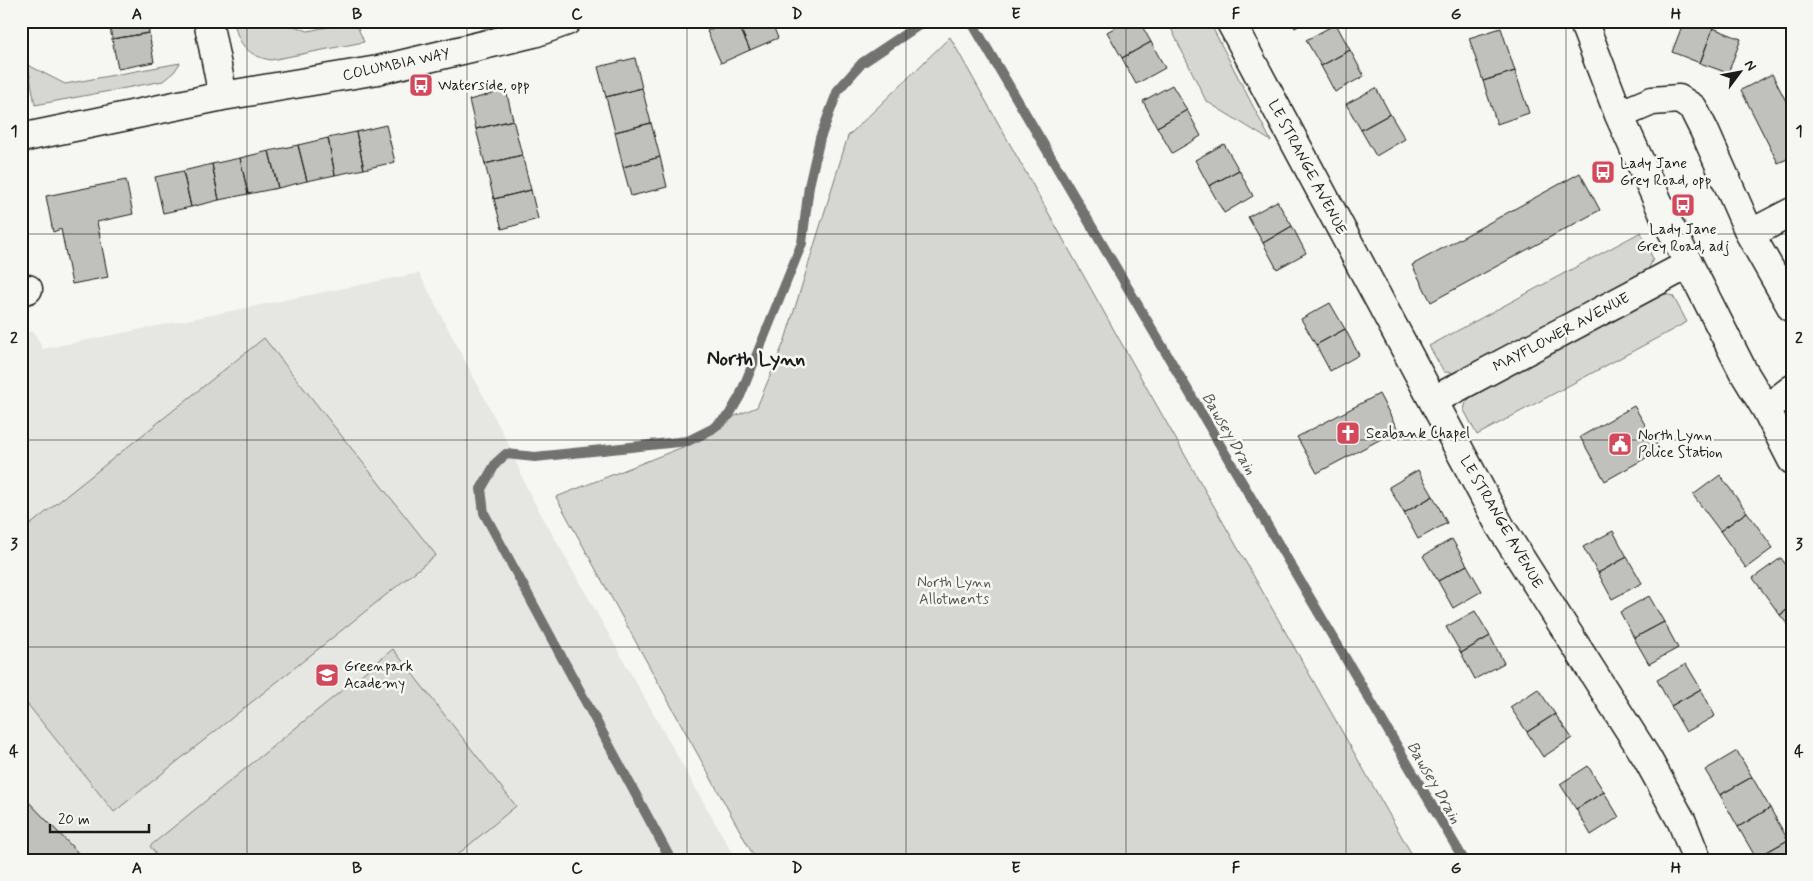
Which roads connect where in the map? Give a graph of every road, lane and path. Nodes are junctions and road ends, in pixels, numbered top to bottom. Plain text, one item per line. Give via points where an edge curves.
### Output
1 (208, 21) edge
2 (567, 21) edge
3 (1230, 21) edge
4 (1582, 21) edge
5 (223, 96) junction
6 (1619, 115) junction
7 (21, 138) edge
8 (1792, 212) edge
9 (1750, 234) junction
10 (1688, 264) junction
11 (1792, 308) edge
12 (1792, 389) edge
13 (1434, 400) junction
14 (1766, 409) junction
15 (1792, 460) edge
16 (1697, 860) edge

1 - 5 street
2 - 5 street, COLUMBIA WAY via 534,33 378,70
3 - 13 street, LE STRANGE AVENUE
4 - 6 street
5 - 7 street, COLUMBIA WAY
6 - 9 street via 1652,101 1679,99 1693,108
6 - 10 street
8 - 9 street
9 - 11 street
10 - 13 street, MAYFLOWER AVENUE
10 - 14 street
12 - 14 street
13 - 16 street, LE STRANGE AVENUE via 1500,526 1647,758 1682,822
14 - 15 street

